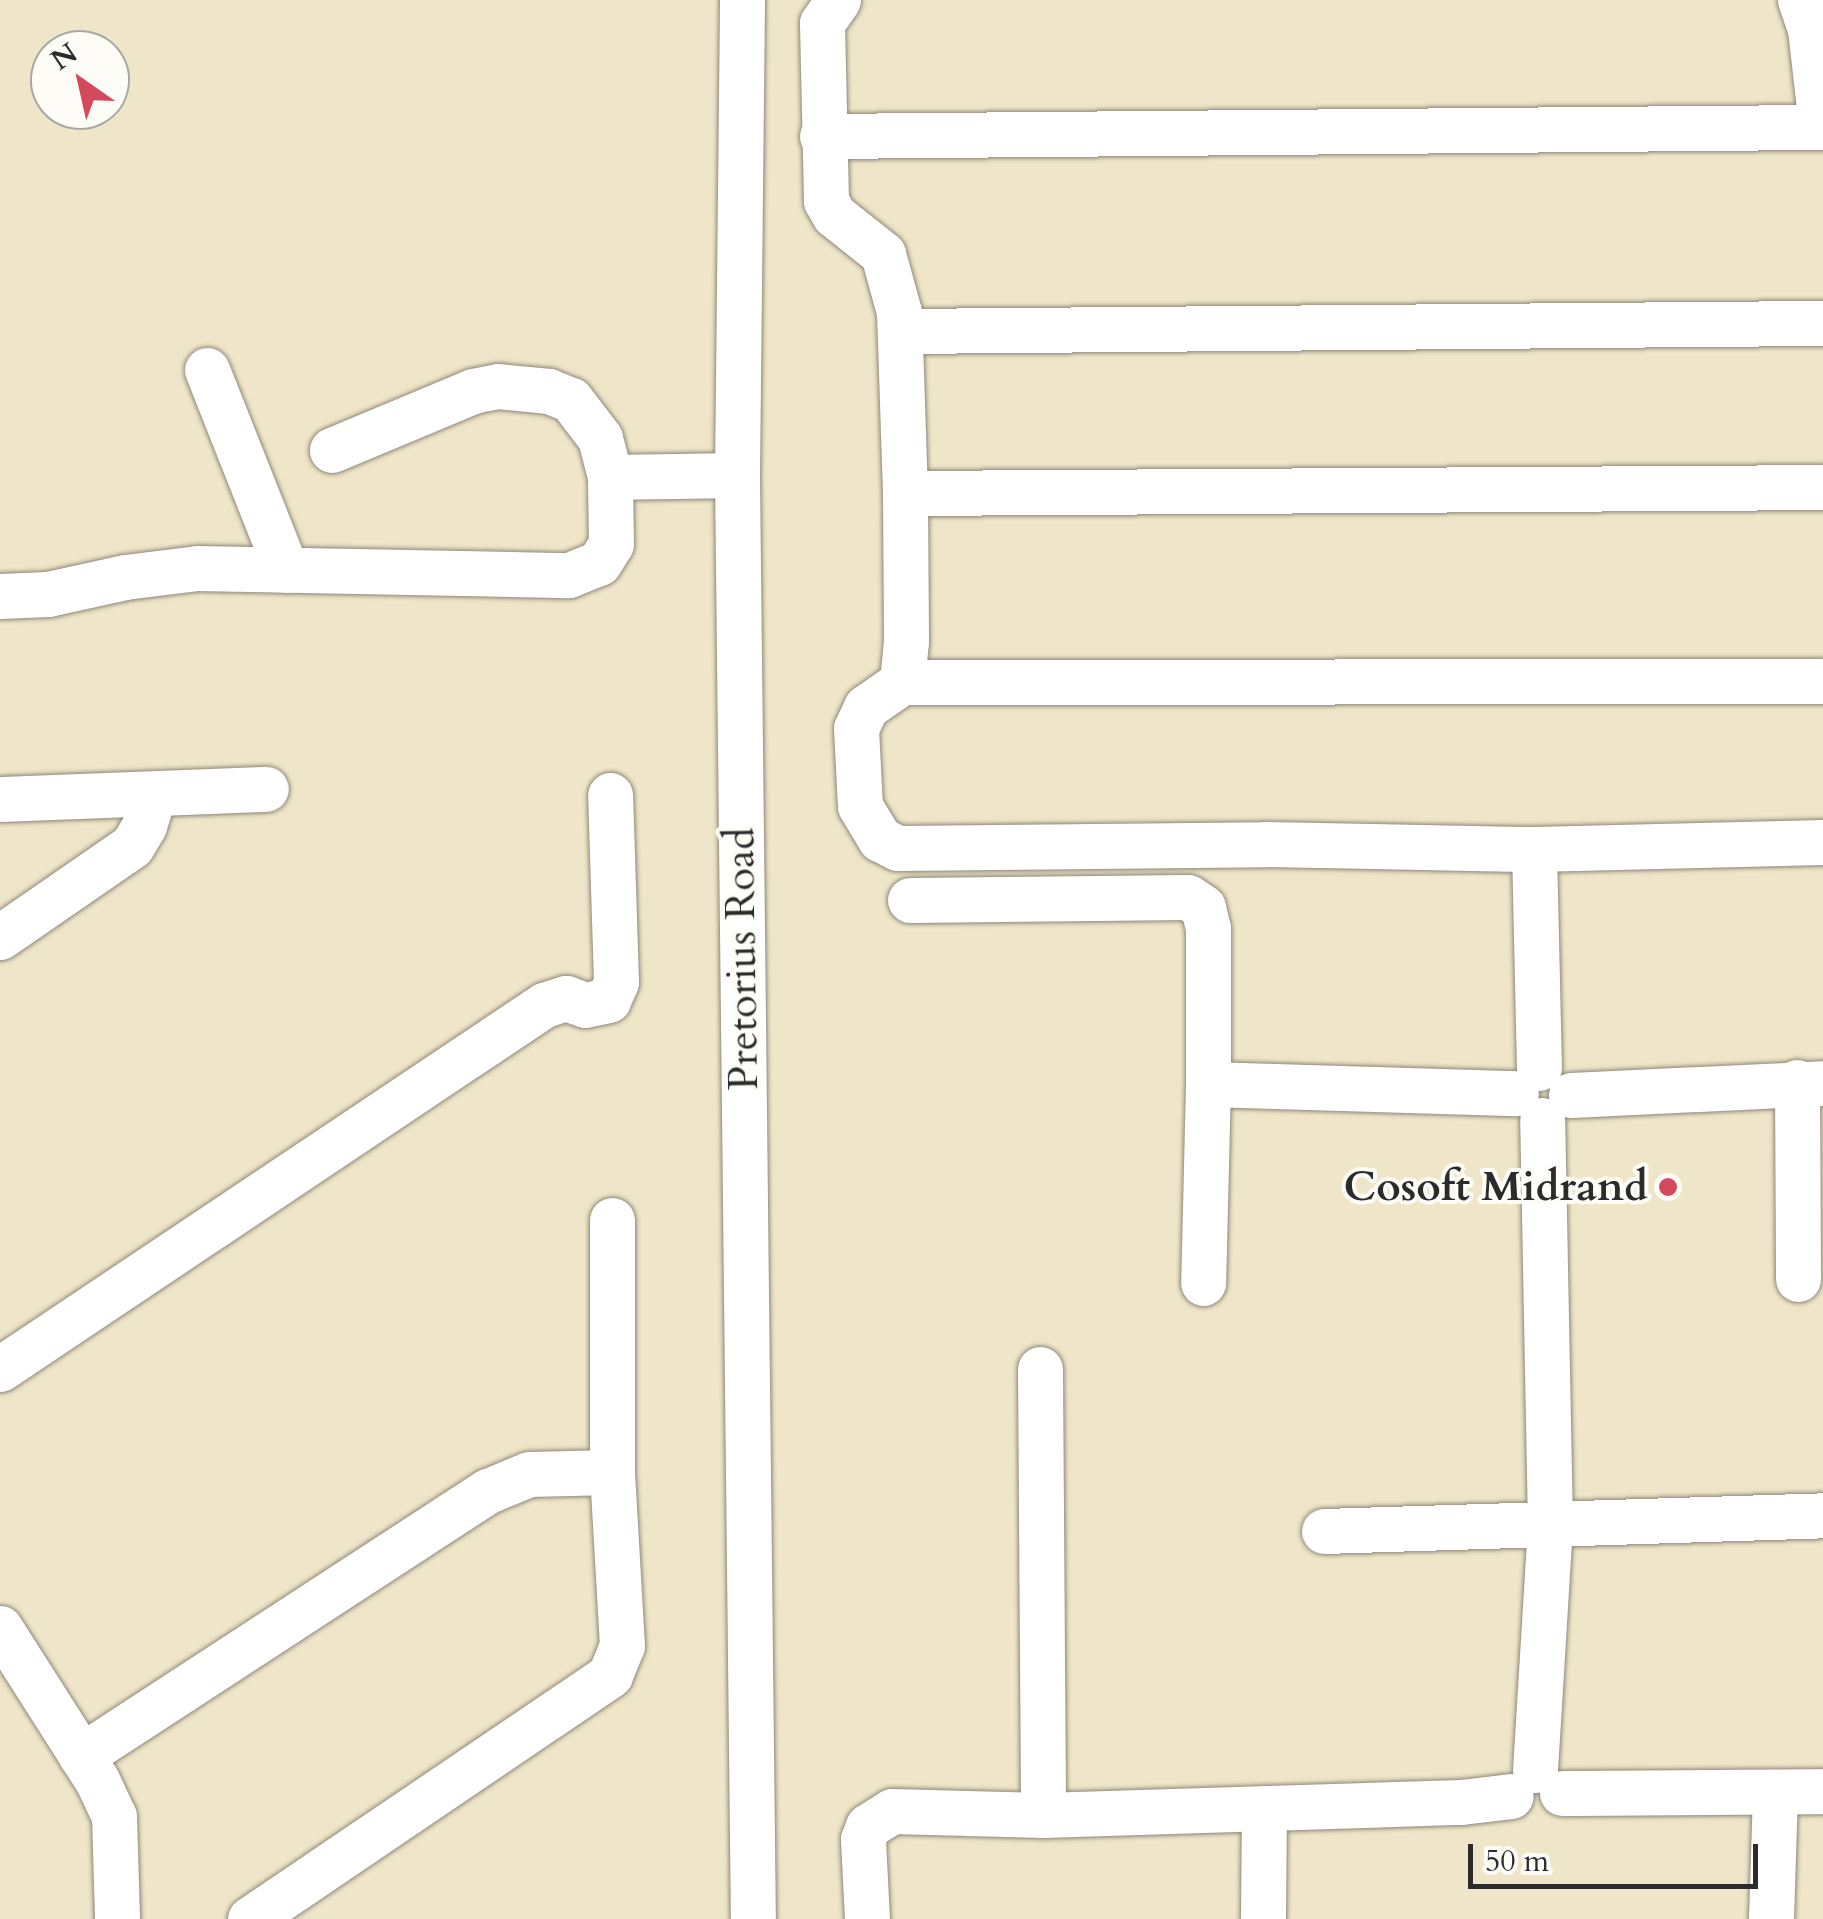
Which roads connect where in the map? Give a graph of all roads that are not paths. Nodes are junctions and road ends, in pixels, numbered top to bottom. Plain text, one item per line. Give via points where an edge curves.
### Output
1 (742, 0) edge
2 (838, 0) edge
3 (1800, 0) edge
4 (1822, 127) edge
5 (822, 136) junction
6 (1823, 324) edge
7 (900, 332) junction
8 (207, 370) dead end
9 (332, 450) dead end
10 (737, 475) junction
11 (610, 477) junction
12 (1823, 487) edge
13 (906, 493) junction
14 (286, 570) junction
15 (0, 596) edge
16 (1823, 681) edge
17 (902, 682) junction
18 (266, 789) dead end
19 (610, 796) dead end
20 (153, 797) junction
21 (0, 799) edge
22 (1823, 842) edge
23 (1534, 849) junction
24 (910, 900) dead end
25 (0, 937) edge
26 (1810, 1083) edge
27 (1208, 1084) junction
28 (1542, 1094) junction
29 (612, 1220) dead end
30 (1798, 1279) dead end
31 (1203, 1284) dead end
32 (0, 1369) edge
33 (1040, 1369) dead end
34 (612, 1472) junction
35 (1823, 1515) edge
36 (1550, 1526) junction
37 (1324, 1532) dead end
38 (0, 1628) edge
39 (81, 1756) junction
40 (1536, 1786) junction
41 (1775, 1792) junction
42 (1823, 1792) edge
43 (1264, 1808) junction
44 (1042, 1815) junction
45 (117, 1919) edge
46 (250, 1919) edge
47 (753, 1919) edge
48 (867, 1919) edge
49 (1263, 1919) edge
50 (1772, 1919) edge

1 - 10 street, Pretorius Road
2 - 5 street via 822,24
3 - 4 street
4 - 5 street
5 - 7 street via 828,207 884,254
6 - 7 street
7 - 13 street
8 - 14 street
9 - 11 street via 473,391 521,386 571,400 600,438
10 - 11 street
10 - 47 street, Pretorius Road
11 - 14 street via 611,544 582,572
12 - 13 street
13 - 17 street
14 - 15 street via 198,568
16 - 17 street
17 - 23 street via 866,708 856,728 860,806 880,840 898,848
18 - 20 street
19 - 32 street via 616,982 608,1000 585,1006 566,998 544,1006
20 - 21 street
20 - 25 street via 132,846
22 - 23 street
23 - 28 street
24 - 27 street via 1198,902 1208,928
26 - 28 street
26 - 30 street
27 - 28 street
27 - 31 street
28 - 36 street
29 - 34 street
33 - 44 street
34 - 39 street via 528,1474 488,1491
34 - 46 street via 622,1646 610,1675
35 - 36 street
36 - 37 street
36 - 40 street
38 - 39 street
39 - 45 street via 114,1816
40 - 41 street
40 - 43 street
41 - 42 street
41 - 50 street
43 - 44 street
43 - 49 street
44 - 48 street via 902,1810 877,1818 862,1839

